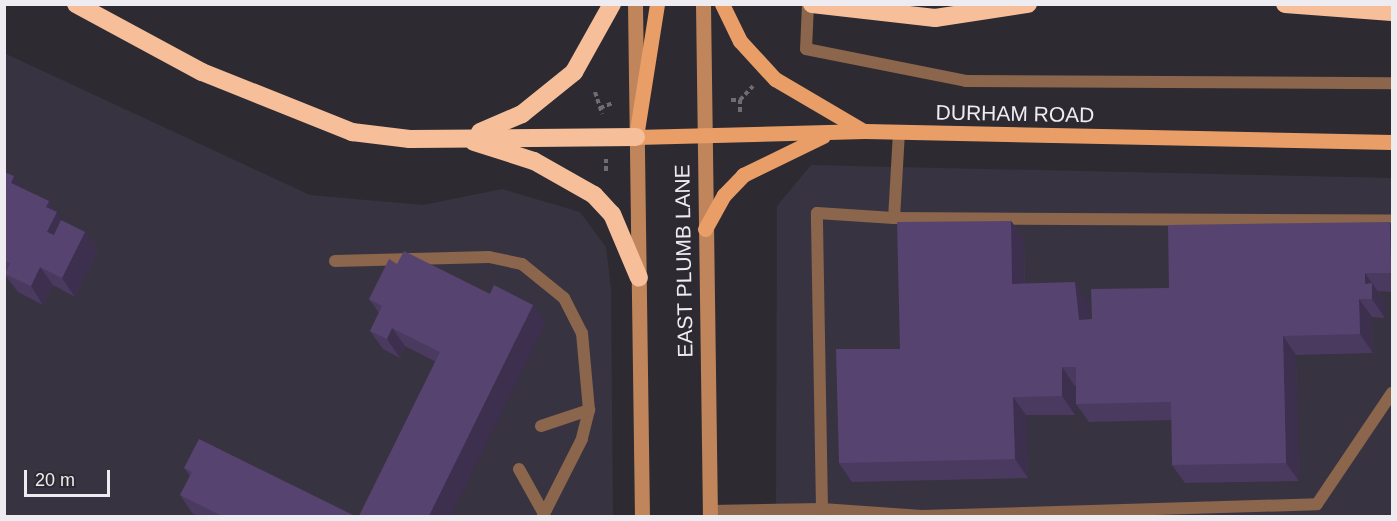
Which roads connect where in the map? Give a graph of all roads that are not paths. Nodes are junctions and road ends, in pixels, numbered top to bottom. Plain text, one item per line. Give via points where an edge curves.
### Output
1 (76, 4) edge
2 (612, 4) edge
3 (635, 4) edge
4 (657, 4) edge
5 (703, 4) edge
6 (722, 4) edge
7 (810, 4) edge
8 (1028, 4) edge
9 (1285, 4) edge
10 (1392, 12) edge
11 (1392, 83) edge
12 (832, 132) junction
13 (865, 132) junction
14 (899, 132) junction
15 (704, 134) junction
16 (458, 137) junction
17 (636, 137) junction
18 (1392, 142) edge
19 (894, 218) junction
20 (1392, 222) edge
21 (705, 229) junction
22 (335, 261) dead end
23 (639, 278) junction
24 (1392, 393) edge
25 (589, 410) junction
26 (541, 426) dead end
27 (519, 469) dead end
28 (822, 509) junction
29 (710, 514) edge
30 (544, 515) edge
31 (642, 516) edge

1 - 16 highway via 202,72 296,114 352,132 410,140
2 - 16 highway via 574,72 552,93 496,128
3 - 17 main road
4 - 17 main road
5 - 15 main road, EAST PLUMB LANE
6 - 13 main road via 740,41 775,79
7 - 8 highway via 935,18
7 - 11 lane via 806,49 966,81
9 - 10 highway
12 - 13 main road, DURHAM ROAD
12 - 15 main road, DURHAM ROAD
12 - 21 main road via 743,175 724,195
13 - 14 main road, DURHAM ROAD
14 - 18 main road, DURHAM ROAD
14 - 19 lane
15 - 17 main road, DURHAM ROAD
15 - 21 main road, EAST PLUMB LANE
16 - 17 highway
16 - 23 highway via 534,161 594,195 612,214
17 - 23 main road
19 - 20 lane
19 - 28 lane via 817,213
21 - 29 main road, EAST PLUMB LANE
22 - 25 lane via 454,255 522,264 564,298 582,333
23 - 31 main road
24 - 28 lane via 1317,504 922,516
25 - 26 lane
25 - 30 lane via 582,439
27 - 30 lane
28 - 29 lane

